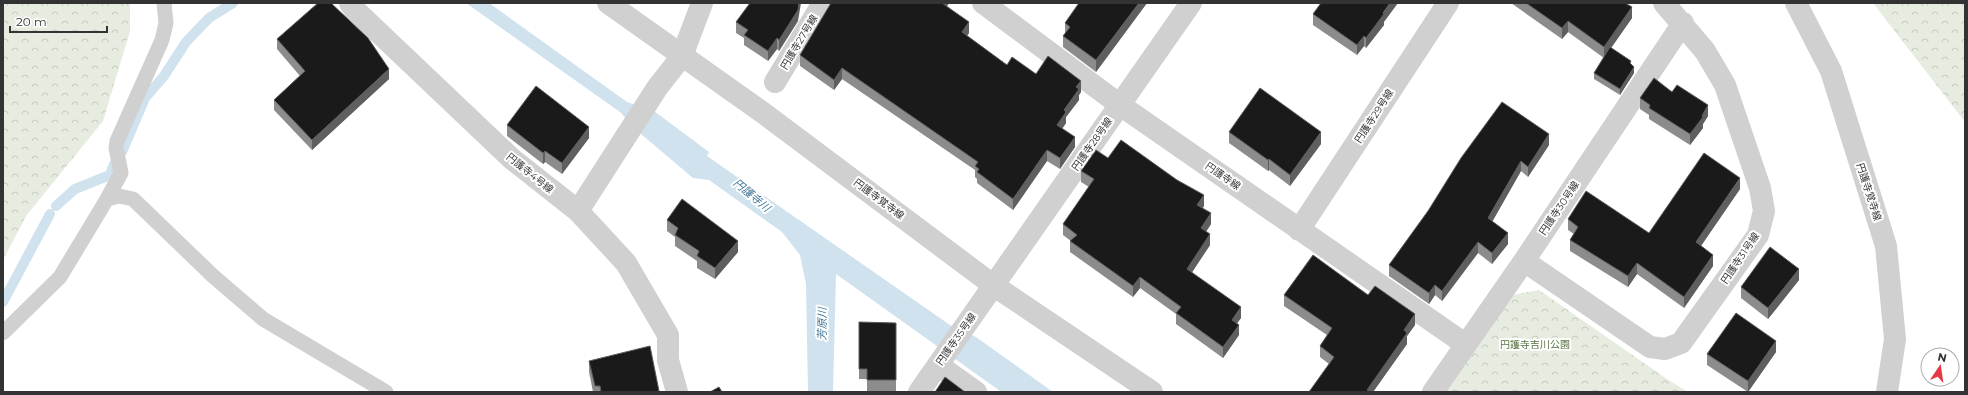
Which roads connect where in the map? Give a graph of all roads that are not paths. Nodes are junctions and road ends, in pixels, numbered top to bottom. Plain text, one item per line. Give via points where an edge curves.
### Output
1 (164, 3) edge
2 (350, 3) edge
3 (608, 3) edge
4 (702, 3) edge
5 (823, 3) edge
6 (983, 3) edge
7 (1191, 3) edge
8 (1448, 3) edge
9 (1664, 3) edge
10 (1796, 3) edge
11 (1682, 23) junction
12 (682, 56) junction
13 (775, 82) dead end
14 (1120, 105) junction
15 (107, 199) junction
16 (578, 210) junction
17 (1300, 230) junction
18 (1524, 261) junction
19 (993, 285) junction
20 (3, 333) edge
21 (1465, 344) junction
22 (938, 365) junction
23 (386, 392) edge
24 (677, 392) edge
25 (919, 392) edge
26 (976, 392) edge
27 (1152, 392) edge
28 (1433, 392) edge
29 (1887, 392) edge

1 - 15 lane via 166,23 162,40 117,141 120,173
2 - 16 street, 円護寺4号線 via 512,159
3 - 12 street, 円護寺覚寺線
4 - 12 street
5 - 13 street, 円護寺27号線
6 - 14 street, 円護寺線
7 - 14 street, 円護寺28号線
8 - 17 street, 円護寺29号線
9 - 11 street, 円護寺31号線
10 - 29 street, 円護寺覚寺線 via 1831,71 1886,246 1895,339
11 - 18 street, 円護寺30号線
11 - 18 street, 円護寺31号線 via 1705,51 1728,92 1760,188 1764,211 1758,235 1681,342 1665,349 1650,347
12 - 16 street via 657,88
12 - 19 street, 円護寺覚寺線 via 762,112
14 - 17 street, 円護寺線
14 - 19 street, 円護寺28号線
15 - 20 lane via 60,277
15 - 23 lane via 119,196 133,199 213,276 263,319
16 - 24 street, 円護寺4号線 via 626,263 668,335 668,360
17 - 21 street, 円護寺線
18 - 21 street, 円護寺30号線
19 - 22 street, 円護寺35号線
19 - 27 street, 円護寺覚寺線
21 - 28 street, 円護寺30号線
22 - 25 street, 円護寺35号線
22 - 26 street

